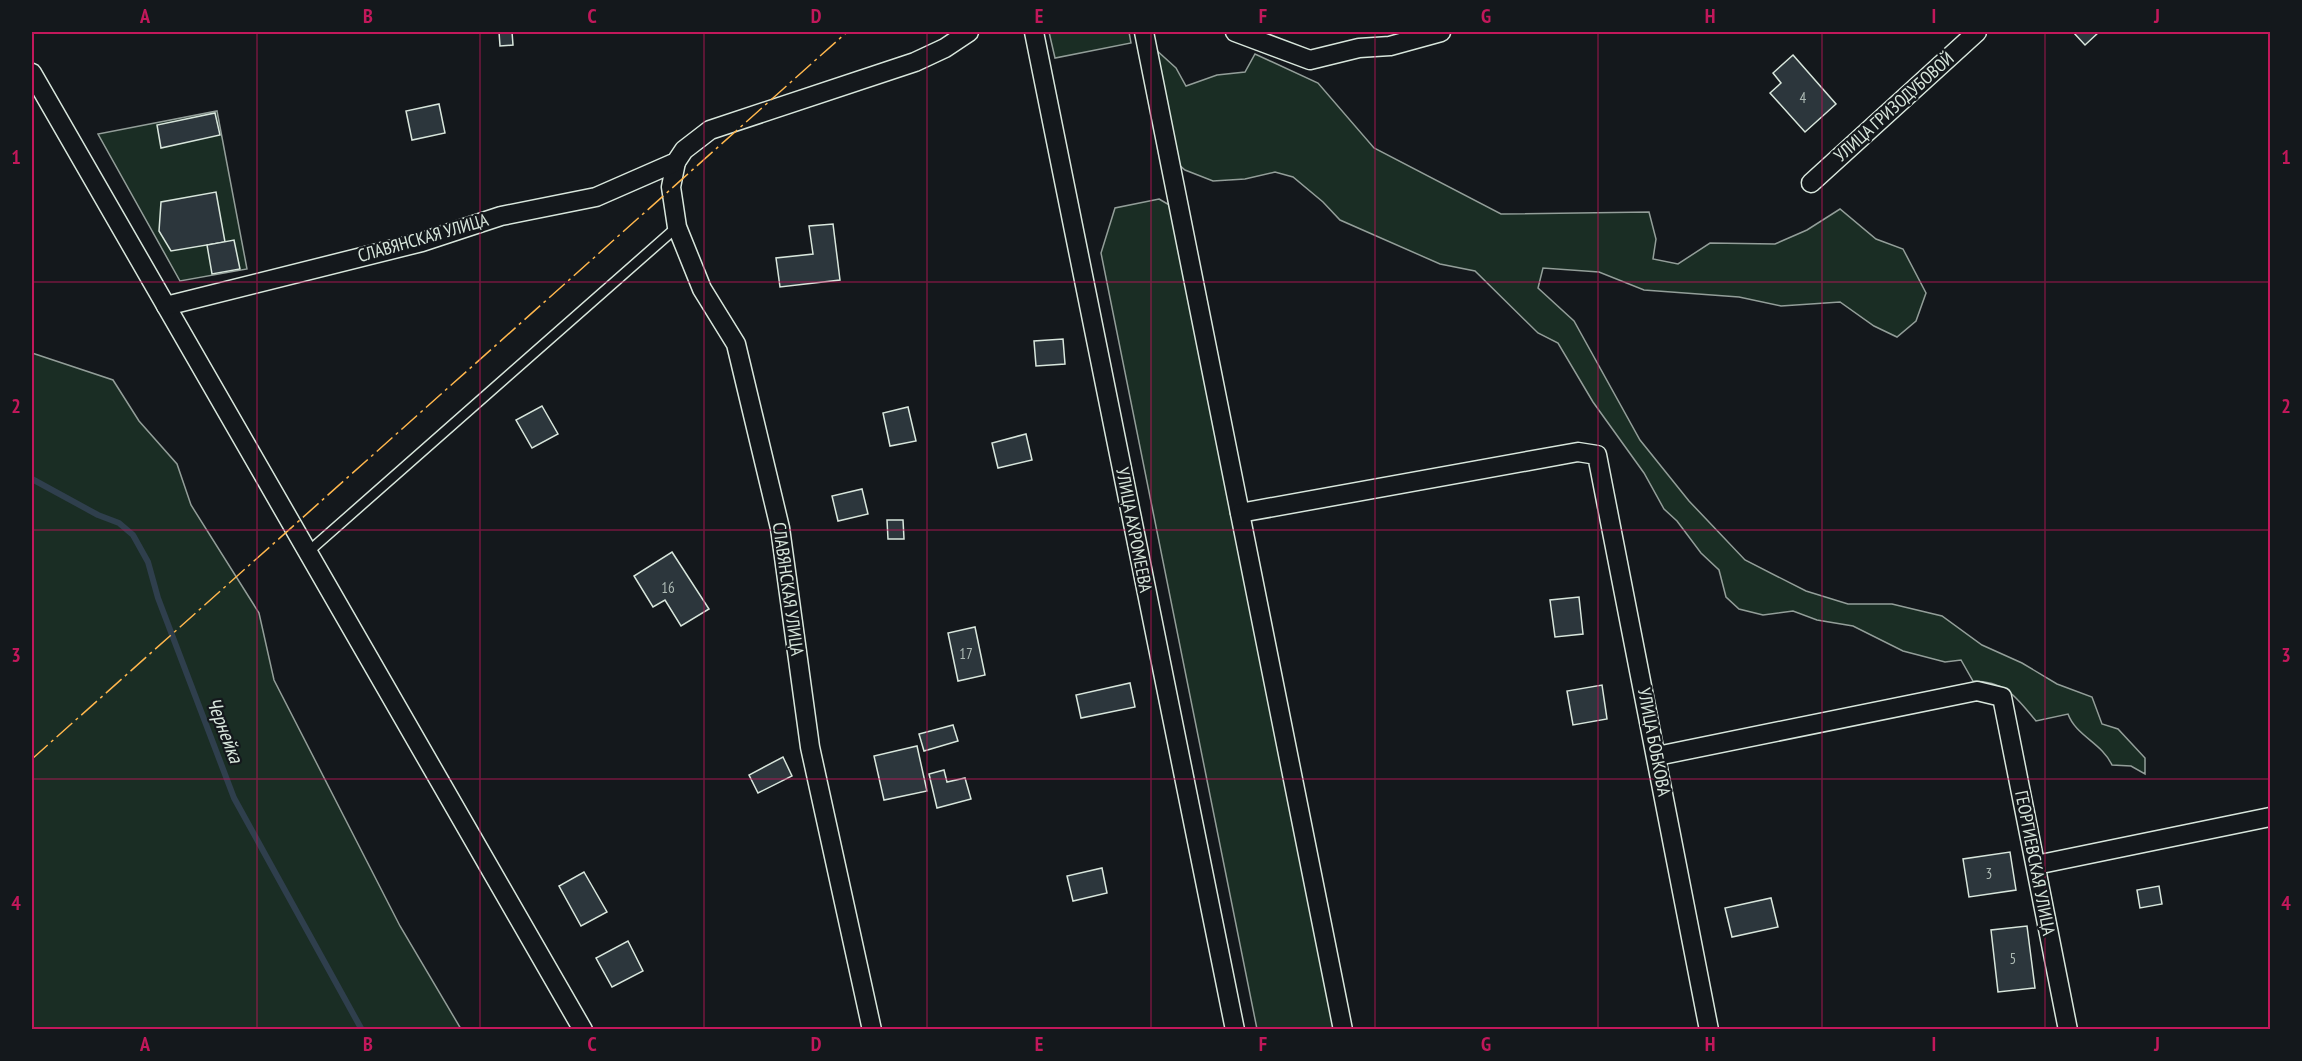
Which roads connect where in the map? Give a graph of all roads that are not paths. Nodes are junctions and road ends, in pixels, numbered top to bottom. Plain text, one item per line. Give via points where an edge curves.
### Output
1 (969, 32) edge
2 (1034, 32) edge
3 (1144, 32) edge
4 (1234, 32) edge
5 (1441, 32) edge
6 (1977, 32) edge
7 (32, 73) edge
8 (676, 162) junction
9 (1811, 183) dead end
10 (677, 227) junction
11 (166, 306) junction
12 (1240, 513) junction
13 (308, 552) junction
14 (1657, 756) junction
15 (2271, 817) edge
16 (2036, 865) junction
17 (583, 1029) edge
18 (872, 1029) edge
19 (1235, 1029) edge
20 (1343, 1029) edge
21 (1709, 1029) edge
22 (2068, 1029) edge

1 - 8 street, СЛАВЯНСКАЯ УЛИЦА via 915,62 710,130 684,150
2 - 19 street, УЛИЦА АХРОМЕЕВА
3 - 12 street
4 - 5 street via 1310,60 1359,48 1390,46
6 - 9 street, УЛИЦА ГРИЗОДУБОВОЙ
7 - 11 street
8 - 10 street, СЛАВЯНСКАЯ УЛИЦА via 671,186
8 - 11 street, СЛАВЯНСКАЯ УЛИЦА via 596,197 501,216 422,242
10 - 13 lane
10 - 18 street, СЛАВЯНСКАЯ УЛИЦА via 702,289 736,344 780,528 810,747
11 - 13 street
12 - 14 street, УЛИЦА БОБКОВА via 1578,452 1597,455
12 - 20 street
13 - 17 street
14 - 16 street, ГЕОРГИЕВСКАЯ УЛИЦА via 1977,691 2002,697
14 - 21 street, УЛИЦА БОБКОВА
15 - 16 street
16 - 22 street, ГЕОРГИЕВСКАЯ УЛИЦА

